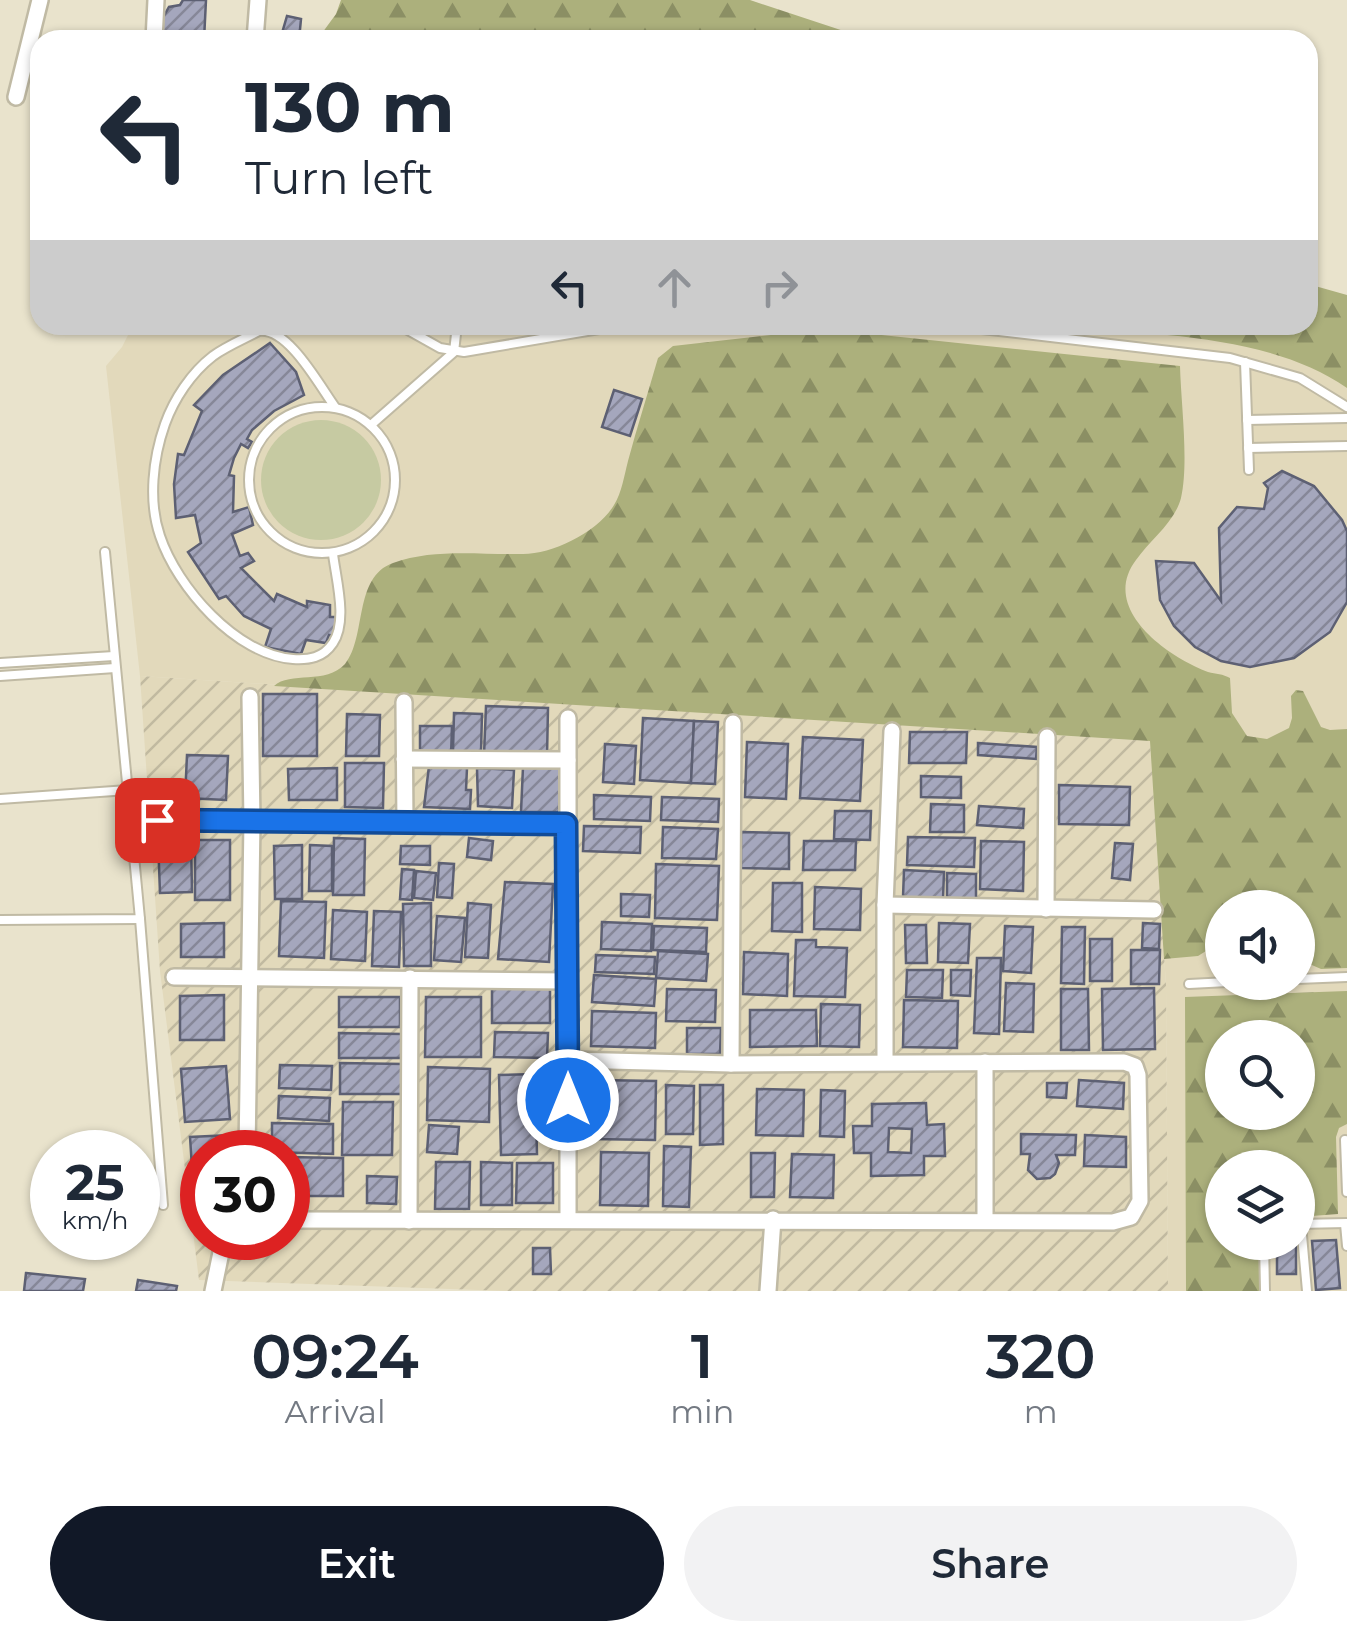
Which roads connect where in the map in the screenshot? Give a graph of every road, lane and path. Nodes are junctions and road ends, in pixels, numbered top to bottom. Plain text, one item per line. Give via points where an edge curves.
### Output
1 (40, 0) edge
2 (156, 0) edge
3 (258, 0) edge
4 (36, 30) edge
5 (154, 30) edge
6 (256, 30) edge
7 (30, 71) edge
8 (16, 96) dead end
9 (252, 335) edge
10 (280, 335) edge
11 (420, 335) edge
12 (456, 335) edge
13 (568, 335) edge
14 (1028, 335) edge
15 (454, 352) junction
16 (1245, 362) junction
17 (1347, 406) edge
18 (335, 407) junction
19 (1347, 418) edge
20 (1247, 420) junction
21 (372, 424) junction
22 (1347, 446) edge
23 (1248, 448) junction
24 (1249, 470) dead end
25 (105, 552) dead end
26 (333, 554) junction
27 (114, 656) junction
28 (0, 662) edge
29 (115, 668) junction
30 (0, 676) edge
31 (250, 696) dead end
32 (404, 702) dead end
33 (568, 718) dead end
34 (733, 723) dead end
35 (892, 731) dead end
36 (1047, 737) dead end
37 (404, 758) junction
38 (568, 760) junction
39 (128, 790) junction
40 (0, 799) edge
41 (157, 820) dead end
42 (252, 821) junction
43 (405, 824) junction
44 (566, 824) junction
45 (885, 905) junction
46 (1046, 909) junction
47 (1154, 910) dead end
48 (140, 919) junction
49 (0, 920) edge
50 (174, 977) dead end
51 (248, 977) junction
52 (1347, 977) edge
53 (410, 978) junction
54 (1315, 978) edge
55 (567, 980) junction
56 (1205, 983) edge
57 (1188, 984) dead end
58 (568, 1060) junction
59 (885, 1061) junction
60 (985, 1062) junction
61 (731, 1064) junction
62 (247, 1130) edge
63 (1344, 1140) dead end
64 (1347, 1192) edge
65 (163, 1205) dead end
66 (568, 1218) junction
67 (772, 1219) junction
68 (310, 1220) edge
69 (985, 1220) junction
70 (410, 1221) junction
71 (1315, 1224) edge
72 (1346, 1224) edge
73 (1347, 1246) edge
74 (219, 1260) edge
75 (1264, 1260) edge
76 (1303, 1260) edge
77 (213, 1291) edge
78 (768, 1291) edge
79 (1265, 1291) edge
80 (1307, 1291) edge

1 - 4 street
2 - 5 street
3 - 6 street
7 - 8 street
9 - 26 lane via 214,356 182,389 158,444 159,534 180,578 220,623 259,651 285,658 308,660 335,641 340,624
10 - 18 lane
11 - 15 lane
12 - 15 lane
13 - 15 lane
14 - 16 lane
15 - 21 lane
16 - 17 lane via 1300,378
16 - 20 lane
18 - 21 lane
18 - 26 lane via 317,406 278,421 249,467 255,510 267,529 285,544
19 - 20 lane
20 - 23 lane
21 - 26 lane via 394,469 394,494 371,534
22 - 23 lane
23 - 24 lane
25 - 27 lane
27 - 28 lane
27 - 29 lane
29 - 30 lane
29 - 39 lane
31 - 42 street
32 - 37 street
33 - 38 street
34 - 61 street
35 - 45 street
36 - 46 street
37 - 38 street
37 - 43 street
38 - 44 street
39 - 40 lane
39 - 48 lane
41 - 42 street
42 - 43 street
42 - 51 street
43 - 44 street
44 - 55 street
45 - 46 street
45 - 59 street
46 - 47 street
48 - 49 lane
48 - 65 lane
50 - 51 street
51 - 53 street
51 - 62 street
52 - 54 lane
53 - 55 street
53 - 70 street
55 - 58 street
56 - 57 lane
58 - 61 street
58 - 66 street
59 - 60 street
59 - 61 street
60 - 69 street
60 - 69 street via 1134,1066 1140,1201 1124,1221
63 - 64 lane
66 - 67 street
66 - 70 street
67 - 69 street
67 - 78 street
68 - 70 street
71 - 72 lane
72 - 73 lane
74 - 77 street
75 - 79 lane
76 - 80 lane

